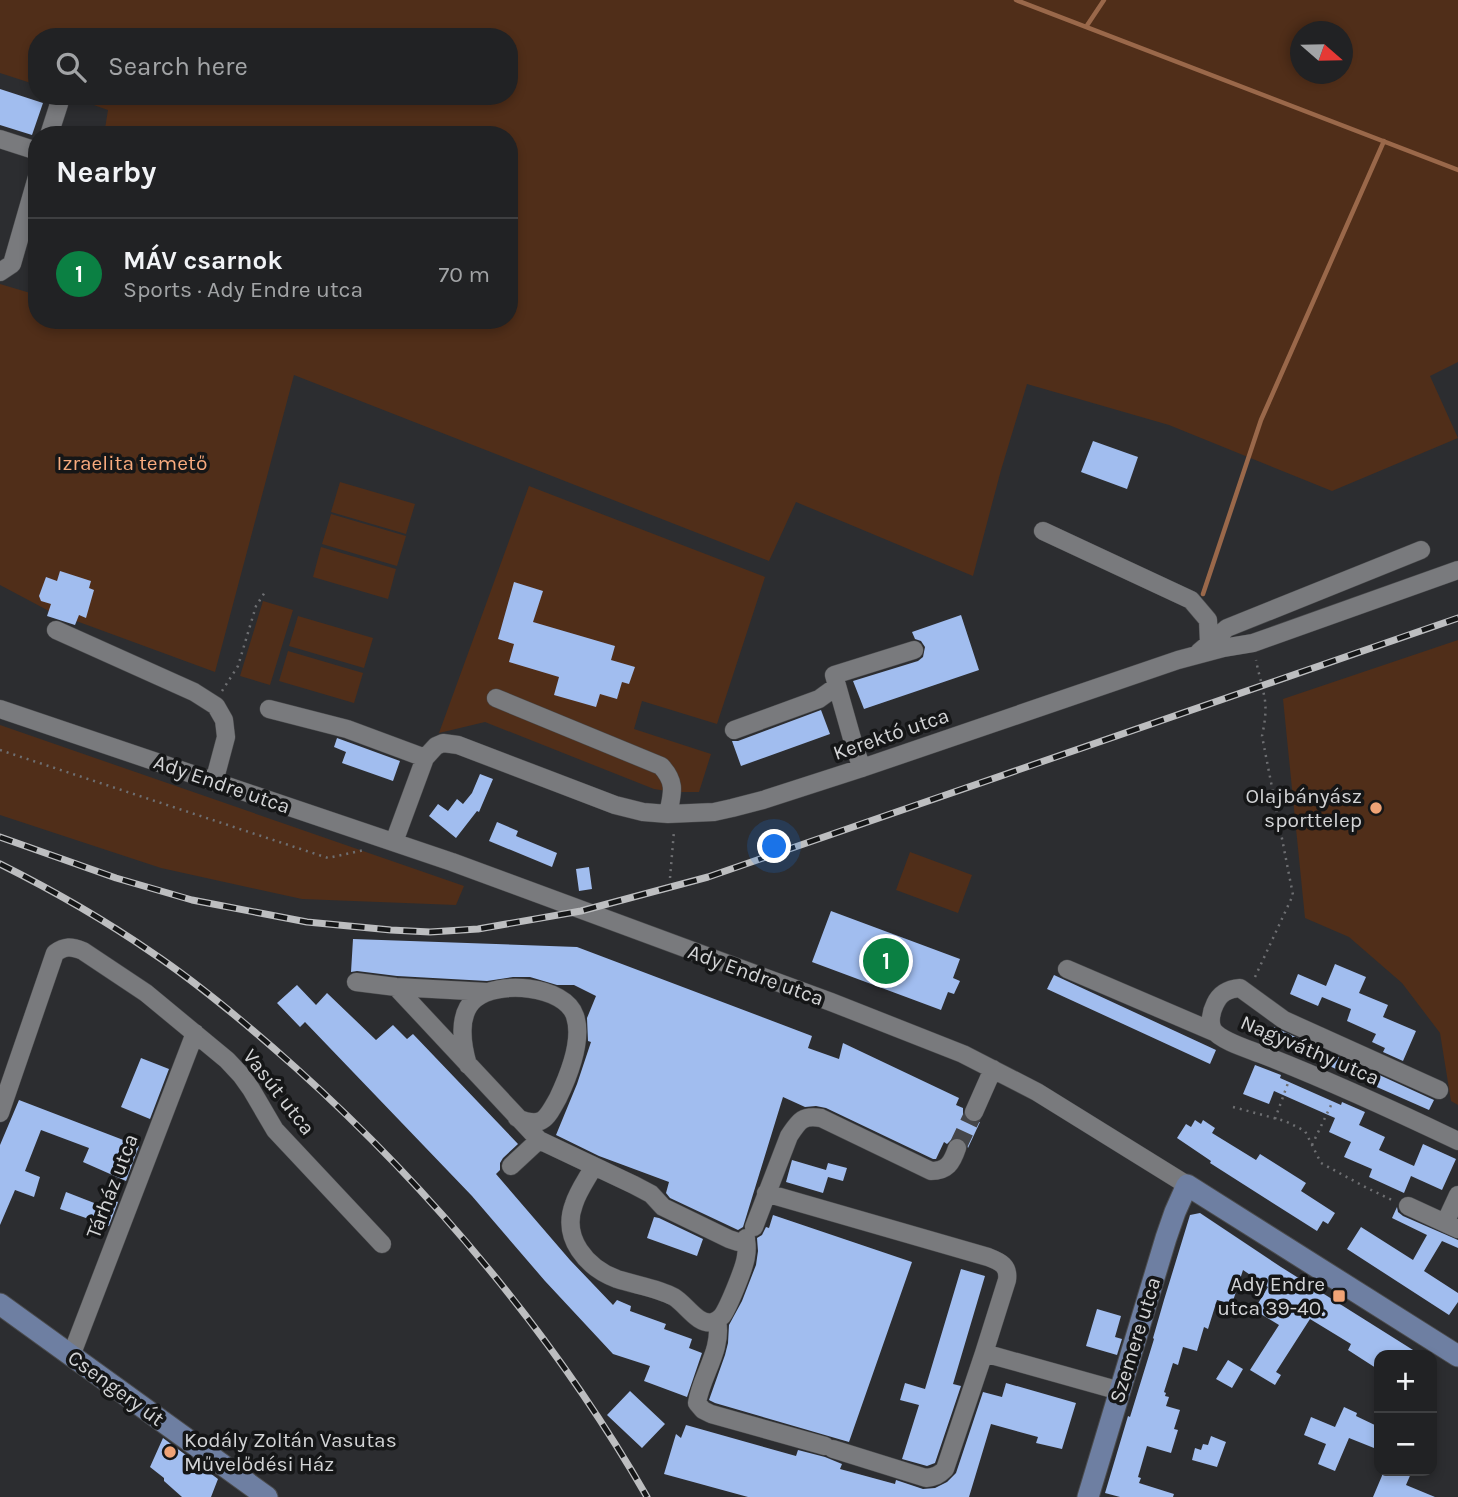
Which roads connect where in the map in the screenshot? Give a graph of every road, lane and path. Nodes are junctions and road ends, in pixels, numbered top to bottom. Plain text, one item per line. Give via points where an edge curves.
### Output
1 (59, 105) edge
2 (52, 126) edge
3 (0, 139) edge
4 (28, 148) edge
5 (28, 208) edge
6 (0, 272) edge
7 (1043, 531) dead end
8 (1421, 551) dead end
9 (1458, 570) edge
10 (265, 592) dead end
11 (56, 630) dead end
12 (1253, 643) junction
13 (1203, 649) junction
14 (914, 650) dead end
15 (837, 686) junction
16 (496, 698) dead end
17 (216, 706) junction
18 (0, 709) edge
19 (270, 709) dead end
20 (734, 730) dead end
21 (0, 750) edge
22 (425, 758) junction
23 (862, 768) junction
24 (214, 782) junction
25 (672, 814) junction
26 (394, 842) junction
27 (670, 878) dead end
28 (1067, 969) dead end
29 (356, 982) dead end
30 (396, 987) junction
31 (487, 992) junction
32 (1248, 993) junction
33 (1214, 1032) junction
34 (195, 1033) junction
35 (468, 1065) junction
36 (1294, 1067) junction
37 (993, 1069) junction
38 (1340, 1087) junction
39 (1439, 1090) dead end
40 (1233, 1107) dead end
41 (974, 1112) tunnel mouth
42 (0, 1113) edge
43 (517, 1118) junction
44 (1275, 1119) junction
45 (539, 1140) junction
46 (1458, 1141) edge
47 (1312, 1145) junction
48 (957, 1149) tunnel mouth
49 (511, 1166) dead end
50 (594, 1166) junction
51 (1187, 1185) junction
52 (766, 1193) junction
53 (1458, 1195) edge
54 (1403, 1205) joint
55 (1452, 1226) edge
56 (749, 1235) junction
57 (382, 1244) dead end
58 (0, 1304) edge
59 (717, 1321) junction
60 (984, 1353) junction
61 (71, 1356) junction
62 (1458, 1356) edge
63 (1119, 1391) junction
64 (267, 1497) edge
65 (1088, 1497) edge

1 - 2 street
3 - 4 street
5 - 6 street via 12,264
7 - 13 street via 1191,600 1208,620
8 - 13 street via 1227,628
9 - 12 street, Kerektó utca
10 - 17 path via 256,606 238,666
11 - 17 street
12 - 13 street, Kerektó utca
12 - 32 path via 1265,696 1262,736 1293,895
13 - 23 street, Kerektó utca
14 - 15 street via 834,675
15 - 20 street via 819,699
15 - 23 street
16 - 25 street via 661,766 673,786
17 - 24 street via 226,737
18 - 24 street, Ady Endre utca
19 - 22 street via 347,729
21 - 26 path via 328,858
22 - 25 street, Kerektó utca via 443,743 458,745 615,805
22 - 26 street
23 - 25 street, Kerektó utca via 732,808
24 - 26 street, Ady Endre utca
25 - 27 path
26 - 37 street, Ady Endre utca via 831,1002
28 - 33 street
29 - 30 street
30 - 31 street
30 - 35 street
31 - 35 street via 474,1000 465,1016
31 - 43 street via 537,990 565,1001 575,1015 575,1053 548,1117 531,1124
32 - 33 street, Nagyváthy utca via 1240,988 1223,993 1211,1015
32 - 39 street, Nagyváthy utca via 1284,1020
33 - 36 street, Nagyváthy utca
34 - 42 street, Vasút utca via 83,951 64,947 55,953
34 - 57 street, Vasút utca via 241,1075 275,1130
34 - 61 street, Tárház utca
35 - 43 street
36 - 38 street, Nagyváthy utca
36 - 44 path
37 - 41 street
37 - 51 street, Ady Endre utca
38 - 46 street, Nagyváthy utca
38 - 47 path
40 - 44 path
43 - 45 street
44 - 47 path via 1305,1131
45 - 49 street
45 - 50 street
47 - 54 path via 1321,1163
48 - 52 street via 951,1164 931,1171 811,1116 803,1118 789,1136
50 - 56 street via 729,1239 738,1242
50 - 59 street via 573,1206 570,1226 575,1245 587,1261 615,1279 673,1296 708,1323
51 - 62 main road, Ady Endre utca
51 - 63 main road, Szemere utca
52 - 56 street
52 - 60 street via 1003,1264 1007,1280
53 - 55 street
54 - 55 street
56 - 59 street via 744,1267
58 - 61 main road, Csengery út
59 - 60 street via 718,1340 697,1403 703,1410 926,1478 945,1469
60 - 63 street
61 - 64 main road, Csengery út
63 - 65 main road, Szemere utca

